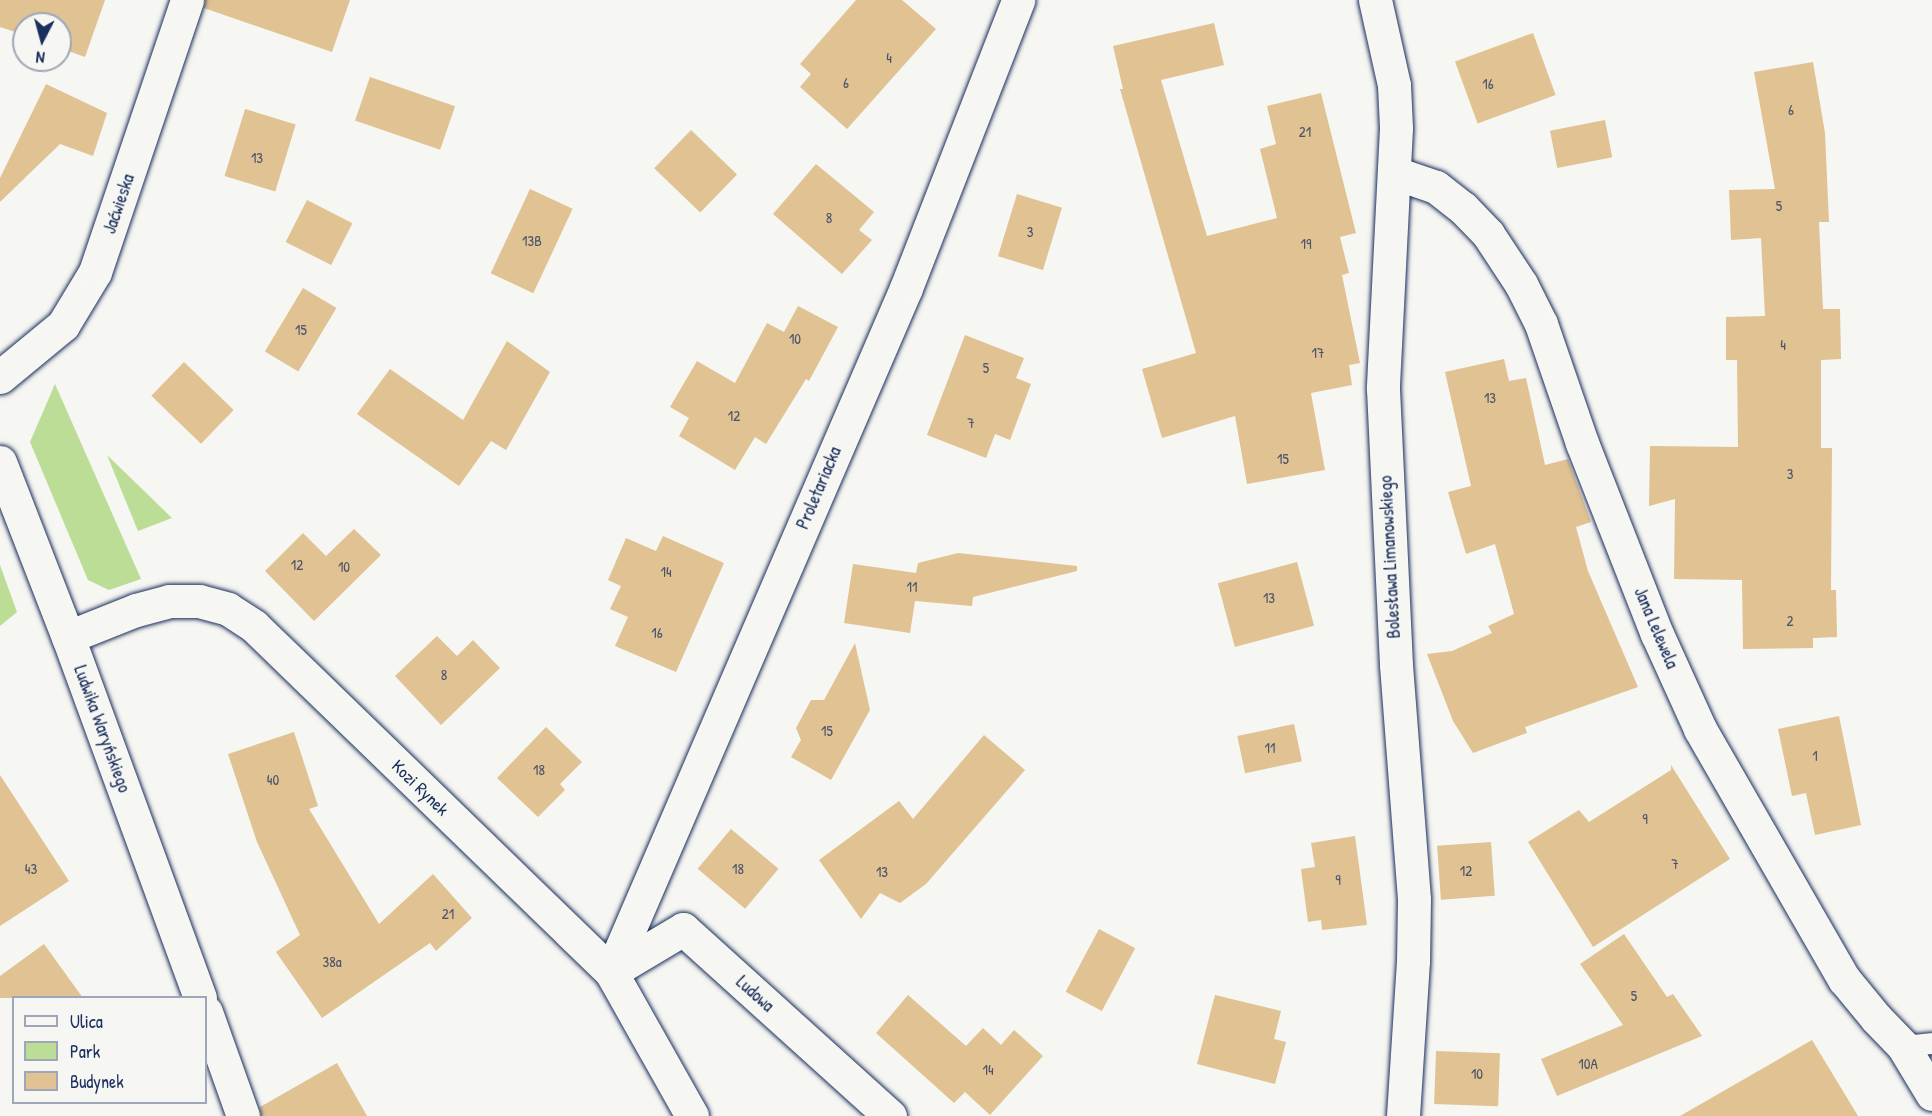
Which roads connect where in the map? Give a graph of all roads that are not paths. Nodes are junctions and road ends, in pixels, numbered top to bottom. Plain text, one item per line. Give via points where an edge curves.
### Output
1 (188, 0) edge
2 (1018, 0) edge
3 (1375, 0) edge
4 (1395, 173) junction
5 (0, 377) edge
6 (0, 462) edge
7 (68, 637) junction
8 (611, 972) junction
9 (199, 996) edge
10 (207, 1015) edge
11 (1918, 1045) edge
12 (1932, 1094) edge
13 (243, 1116) edge
14 (692, 1116) edge
15 (890, 1116) edge
16 (1403, 1116) edge

1 - 5 street, Jaćwieska via 95,272 63,325
2 - 8 street, Proletariacka via 906,288
3 - 4 street, Bolesława Limanowskiego via 1394,85
4 - 11 street, Jana Lelewela via 1436,187 1463,208 1488,234 1521,284 1541,324 1582,443 1657,634 1700,729 1844,979 1876,1018
4 - 16 street, Bolesława Limanowskiego via 1383,389 1396,655 1414,899
6 - 7 street, Ludwika Waryńskiego
7 - 8 street, Kozi Rynek via 169,601 199,601 228,609 255,626
7 - 9 street, Ludwika Waryńskiego
8 - 14 street, Kozi Rynek
8 - 15 street, Ludowa via 683,929
10 - 13 street
11 - 12 street, Jana Lelewela

